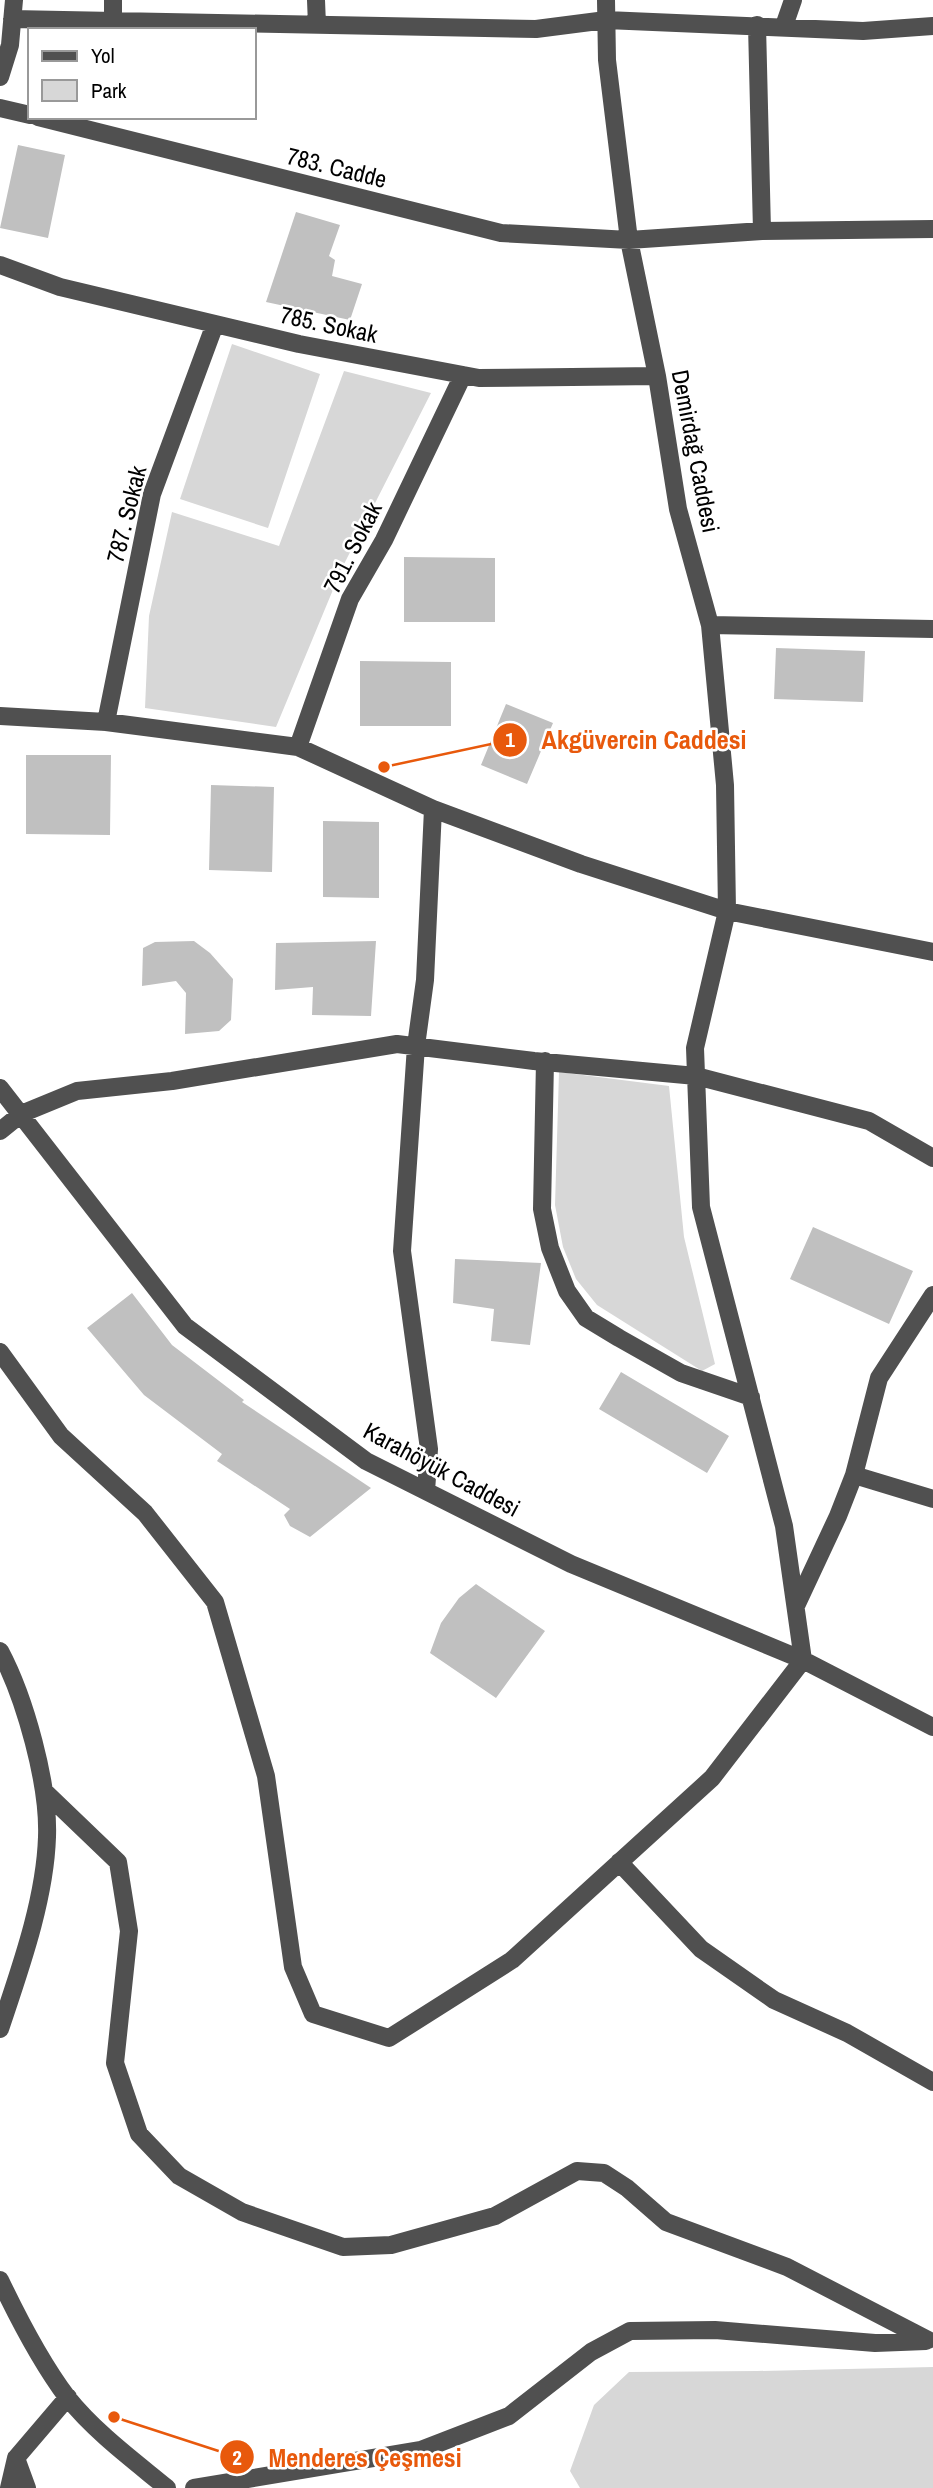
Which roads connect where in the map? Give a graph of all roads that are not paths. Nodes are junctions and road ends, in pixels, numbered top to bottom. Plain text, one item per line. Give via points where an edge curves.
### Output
1 (13, 0) edge
2 (113, 0) edge
3 (316, 0) edge
4 (606, 0) edge
5 (793, 0) edge
6 (12, 19) junction
7 (606, 20) junction
8 (113, 21) junction
9 (317, 25) junction
10 (757, 25) junction
11 (785, 26) junction
12 (933, 26) edge
13 (0, 77) edge
14 (0, 108) edge
15 (28, 115) edge
16 (46, 119) edge
17 (933, 229) edge
18 (762, 231) junction
19 (629, 240) junction
20 (0, 265) edge
21 (215, 324) junction
22 (463, 375) junction
23 (657, 376) junction
24 (710, 625) junction
25 (933, 629) edge
26 (0, 716) edge
27 (106, 722) junction
28 (299, 747) junction
29 (433, 809) junction
30 (727, 911) junction
31 (933, 952) edge
32 (416, 1046) junction
33 (545, 1062) junction
34 (696, 1076) junction
35 (0, 1088) edge
36 (21, 1114) junction
37 (0, 1131) edge
38 (933, 1158) edge
39 (933, 1295) edge
40 (0, 1352) edge
41 (751, 1397) junction
42 (853, 1475) junction
43 (426, 1491) junction
44 (933, 1499) edge
45 (796, 1606) junction
46 (0, 1651) edge
47 (803, 1660) junction
48 (933, 1727) edge
49 (44, 1791) junction
50 (619, 1862) junction
51 (0, 2029) edge
52 (933, 2082) edge
53 (0, 2280) edge
54 (930, 2340) edge
55 (68, 2397) junction
56 (16, 2458) junction
57 (9, 2488) edge
58 (27, 2488) edge
59 (167, 2488) edge
60 (194, 2488) edge

1 - 6 street
2 - 8 street
3 - 9 street
4 - 7 street, Demirdağ Caddesi
5 - 11 street
6 - 8 street
6 - 13 street
7 - 9 street via 536,29
7 - 10 street
7 - 19 street, Demirdağ Caddesi
8 - 9 street
10 - 11 street
10 - 18 street
11 - 12 street via 863,31
14 - 15 street
16 - 19 street, 783. Cadde via 501,233
17 - 18 street, 783. Cadde
18 - 19 street, 783. Cadde
19 - 23 street, Demirdağ Caddesi
20 - 21 street, 785. Sokak via 60,287
21 - 22 street, 785. Sokak
21 - 27 street, 787. Sokak via 152,494
22 - 23 street, 785. Sokak
22 - 28 street, 791. Sokak via 384,541 350,599
23 - 24 street, Demirdağ Caddesi via 678,509
24 - 25 street
24 - 30 street, Demirdağ Caddesi via 724,785
26 - 27 street
27 - 28 street
28 - 29 street
29 - 30 street
29 - 32 street via 425,980
30 - 31 street
30 - 34 street, Demirdağ Caddesi via 695,1048
32 - 33 street
32 - 36 street via 397,1044 172,1081 76,1091
32 - 43 street via 402,1251 429,1449
33 - 34 street
33 - 41 street via 542,1209 550,1248 567,1291 586,1318 619,1338 681,1373
34 - 38 street via 869,1121
34 - 41 street, Demirdağ Caddesi via 701,1207
35 - 36 street, Karahöyük Caddesi
36 - 37 street
36 - 43 street, Karahöyük Caddesi via 185,1326 366,1461
39 - 42 street via 879,1378
40 - 50 street via 61,1436 145,1513 215,1602 266,1776 293,1967 313,2014 389,2038 512,1960
41 - 45 street, Demirdağ Caddesi via 784,1526
42 - 44 street
42 - 45 street
43 - 47 street, Karahöyük Caddesi via 571,1564
45 - 47 street, Demirdağ Caddesi
46 - 49 street via 29,1727
47 - 48 street, Karahöyük Caddesi
47 - 50 street via 712,1778
49 - 51 street via 47,1836 41,1883
49 - 54 street via 118,1862 129,1931 115,2063 139,2134 180,2176 242,2212 343,2246 391,2245 495,2216 576,2171 604,2173 666,2222 787,2267
50 - 52 street via 701,1948 763,1993 847,2033
53 - 55 street
54 - 60 street via 875,2343 715,2330 630,2332 591,2352 509,2416 421,2450
55 - 56 street
55 - 59 street via 119,2449
56 - 57 street
56 - 58 street

